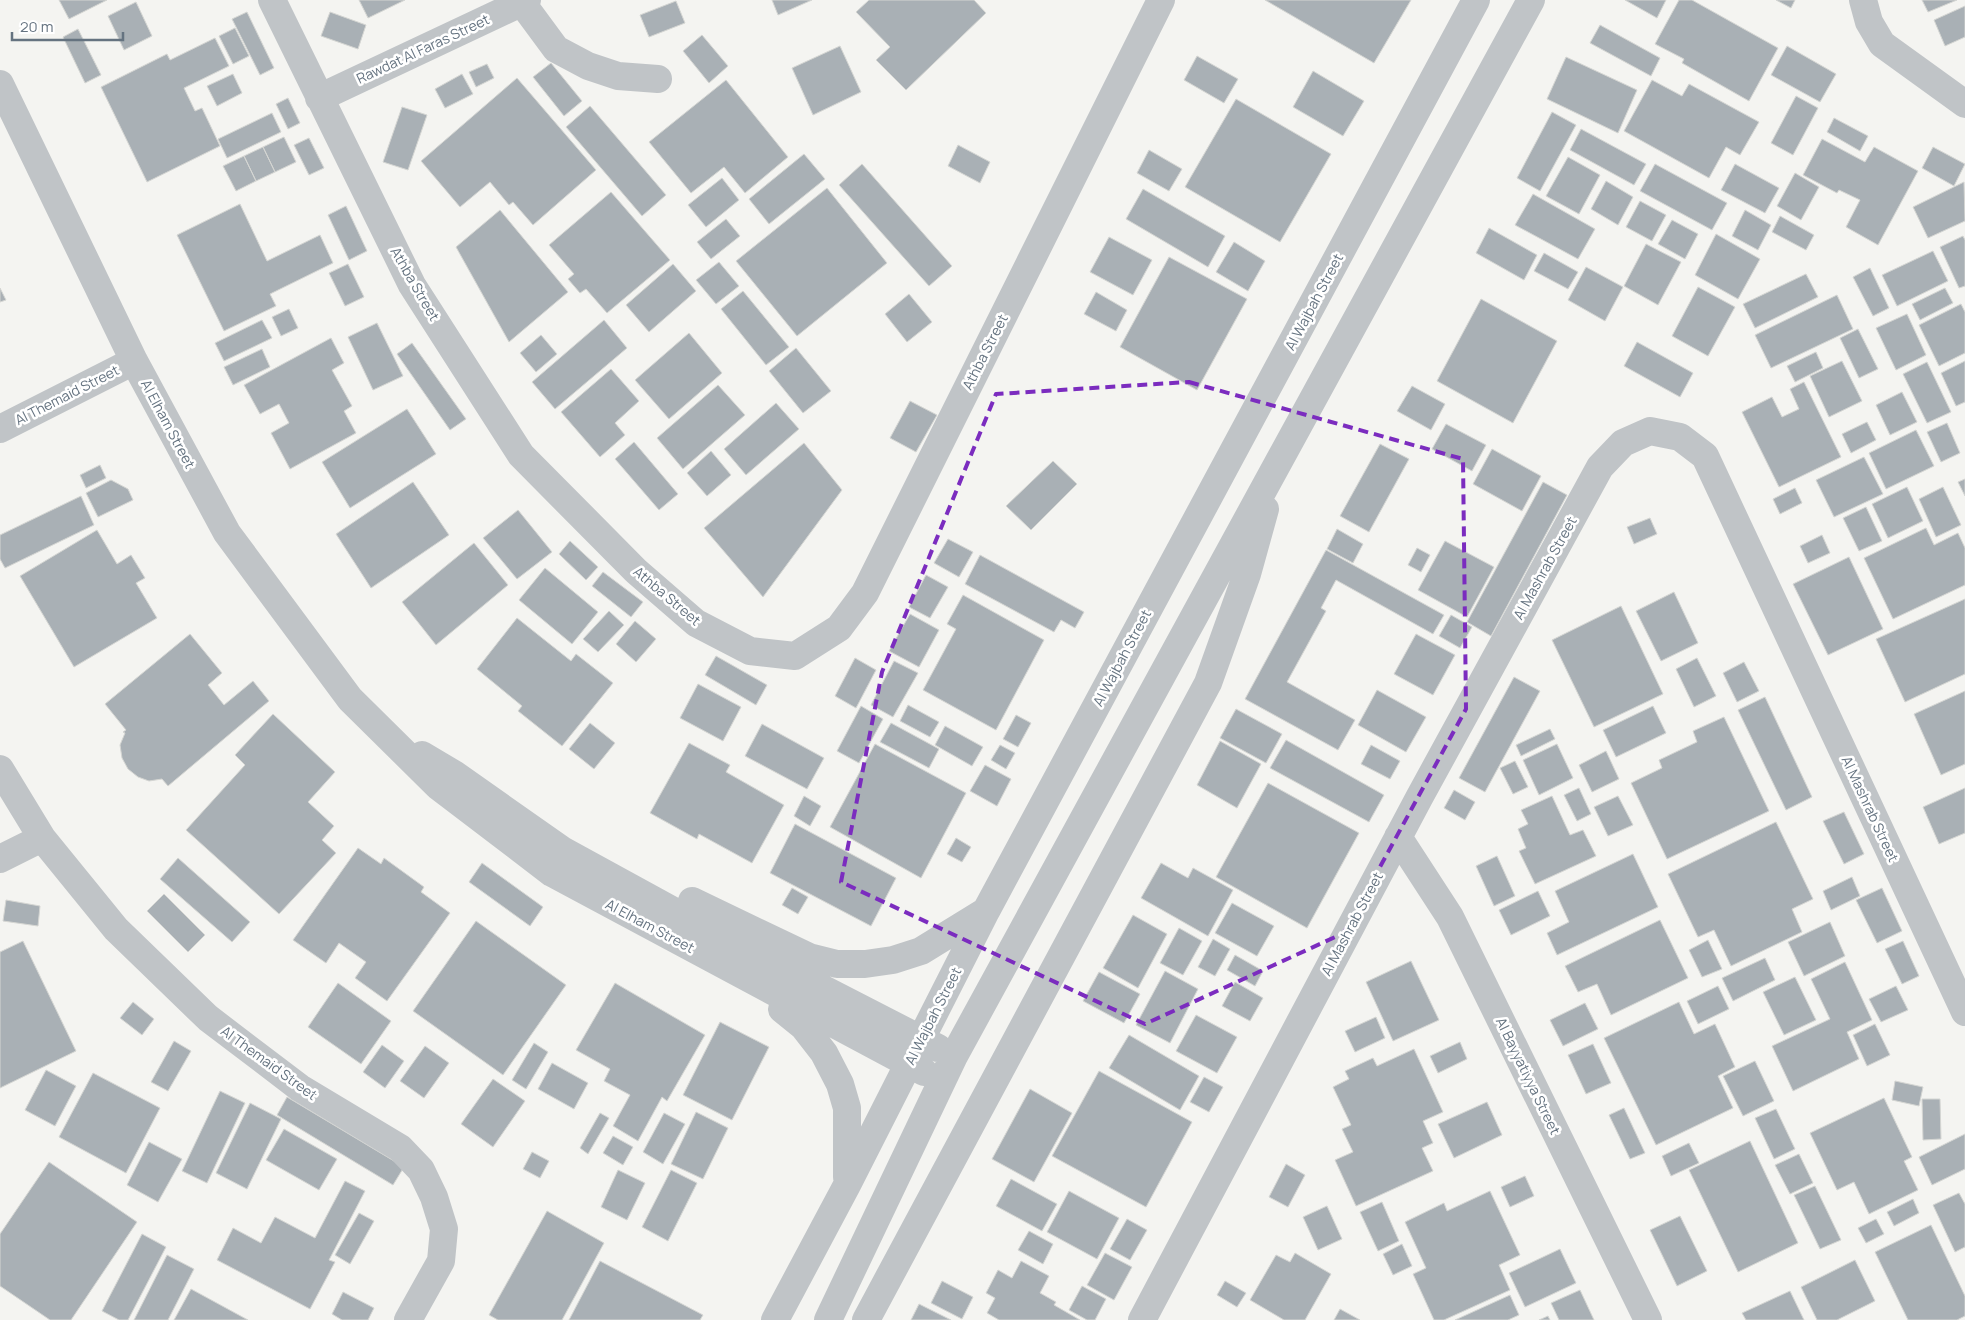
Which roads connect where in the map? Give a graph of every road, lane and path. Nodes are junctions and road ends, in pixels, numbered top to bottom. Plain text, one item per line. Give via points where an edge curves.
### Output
1 (272, 0) edge
2 (1161, 0) edge
3 (1476, 0) edge
4 (1531, 0) edge
5 (1863, 0) edge
6 (525, 1) edge
7 (658, 79) dead end
8 (0, 84) edge
9 (319, 98) junction
10 (1965, 104) edge
11 (134, 361) junction
12 (0, 429) edge
13 (1278, 462) junction
14 (0, 768) edge
15 (1398, 837) junction
16 (42, 838) junction
17 (0, 859) edge
18 (557, 862) junction
19 (986, 911) junction
20 (1965, 1012) edge
21 (915, 1052) junction
22 (954, 1056) junction
23 (942, 1083) junction
24 (847, 1185) junction
25 (408, 1320) edge
26 (775, 1320) edge
27 (828, 1320) edge
28 (866, 1320) edge
29 (1142, 1320) edge
30 (1648, 1320) edge

1 - 9 street, Athba Street
2 - 9 street, Athba Street via 864,593 839,628 795,656 750,651 696,623 636,571 521,455 412,285
3 - 19 street, Al Wajbah Street
4 - 13 street
5 - 10 street via 1869,22 1882,44
6 - 7 street via 556,50 618,76
6 - 9 street, Rawdat Al Faras Street
8 - 11 street, Al Elham Street
11 - 12 street, Al Themaid Street
11 - 18 street, Al Elham Street via 227,533 350,699 438,786
13 - 22 street
13 - 28 street via 1247,574 1208,683
14 - 16 street, Al Themaid Street
15 - 20 street, Al Mashrab Street via 1600,467 1623,443 1650,431 1680,437 1705,456
15 - 29 street, Al Mashrab Street
15 - 30 street, Al Bayyatiyya Street via 1450,916
16 - 17 street
16 - 25 street, Al Themaid Street via 116,929 208,1018 300,1088 400,1148 421,1170 444,1229 441,1261
18 - 19 street via 612,863 809,957 837,964 866,964 902,957 921,950
18 - 21 street, Al Elham Street via 869,1044
18 - 24 street via 608,921 779,1007 803,1026 824,1054 840,1084 847,1108
19 - 21 street, Al Wajbah Street
21 - 22 street, Al Elham Street
21 - 23 street, Al Elham Street
21 - 24 street, Al Wajbah Street
22 - 23 street
23 - 27 street
24 - 26 street, Al Wajbah Street

